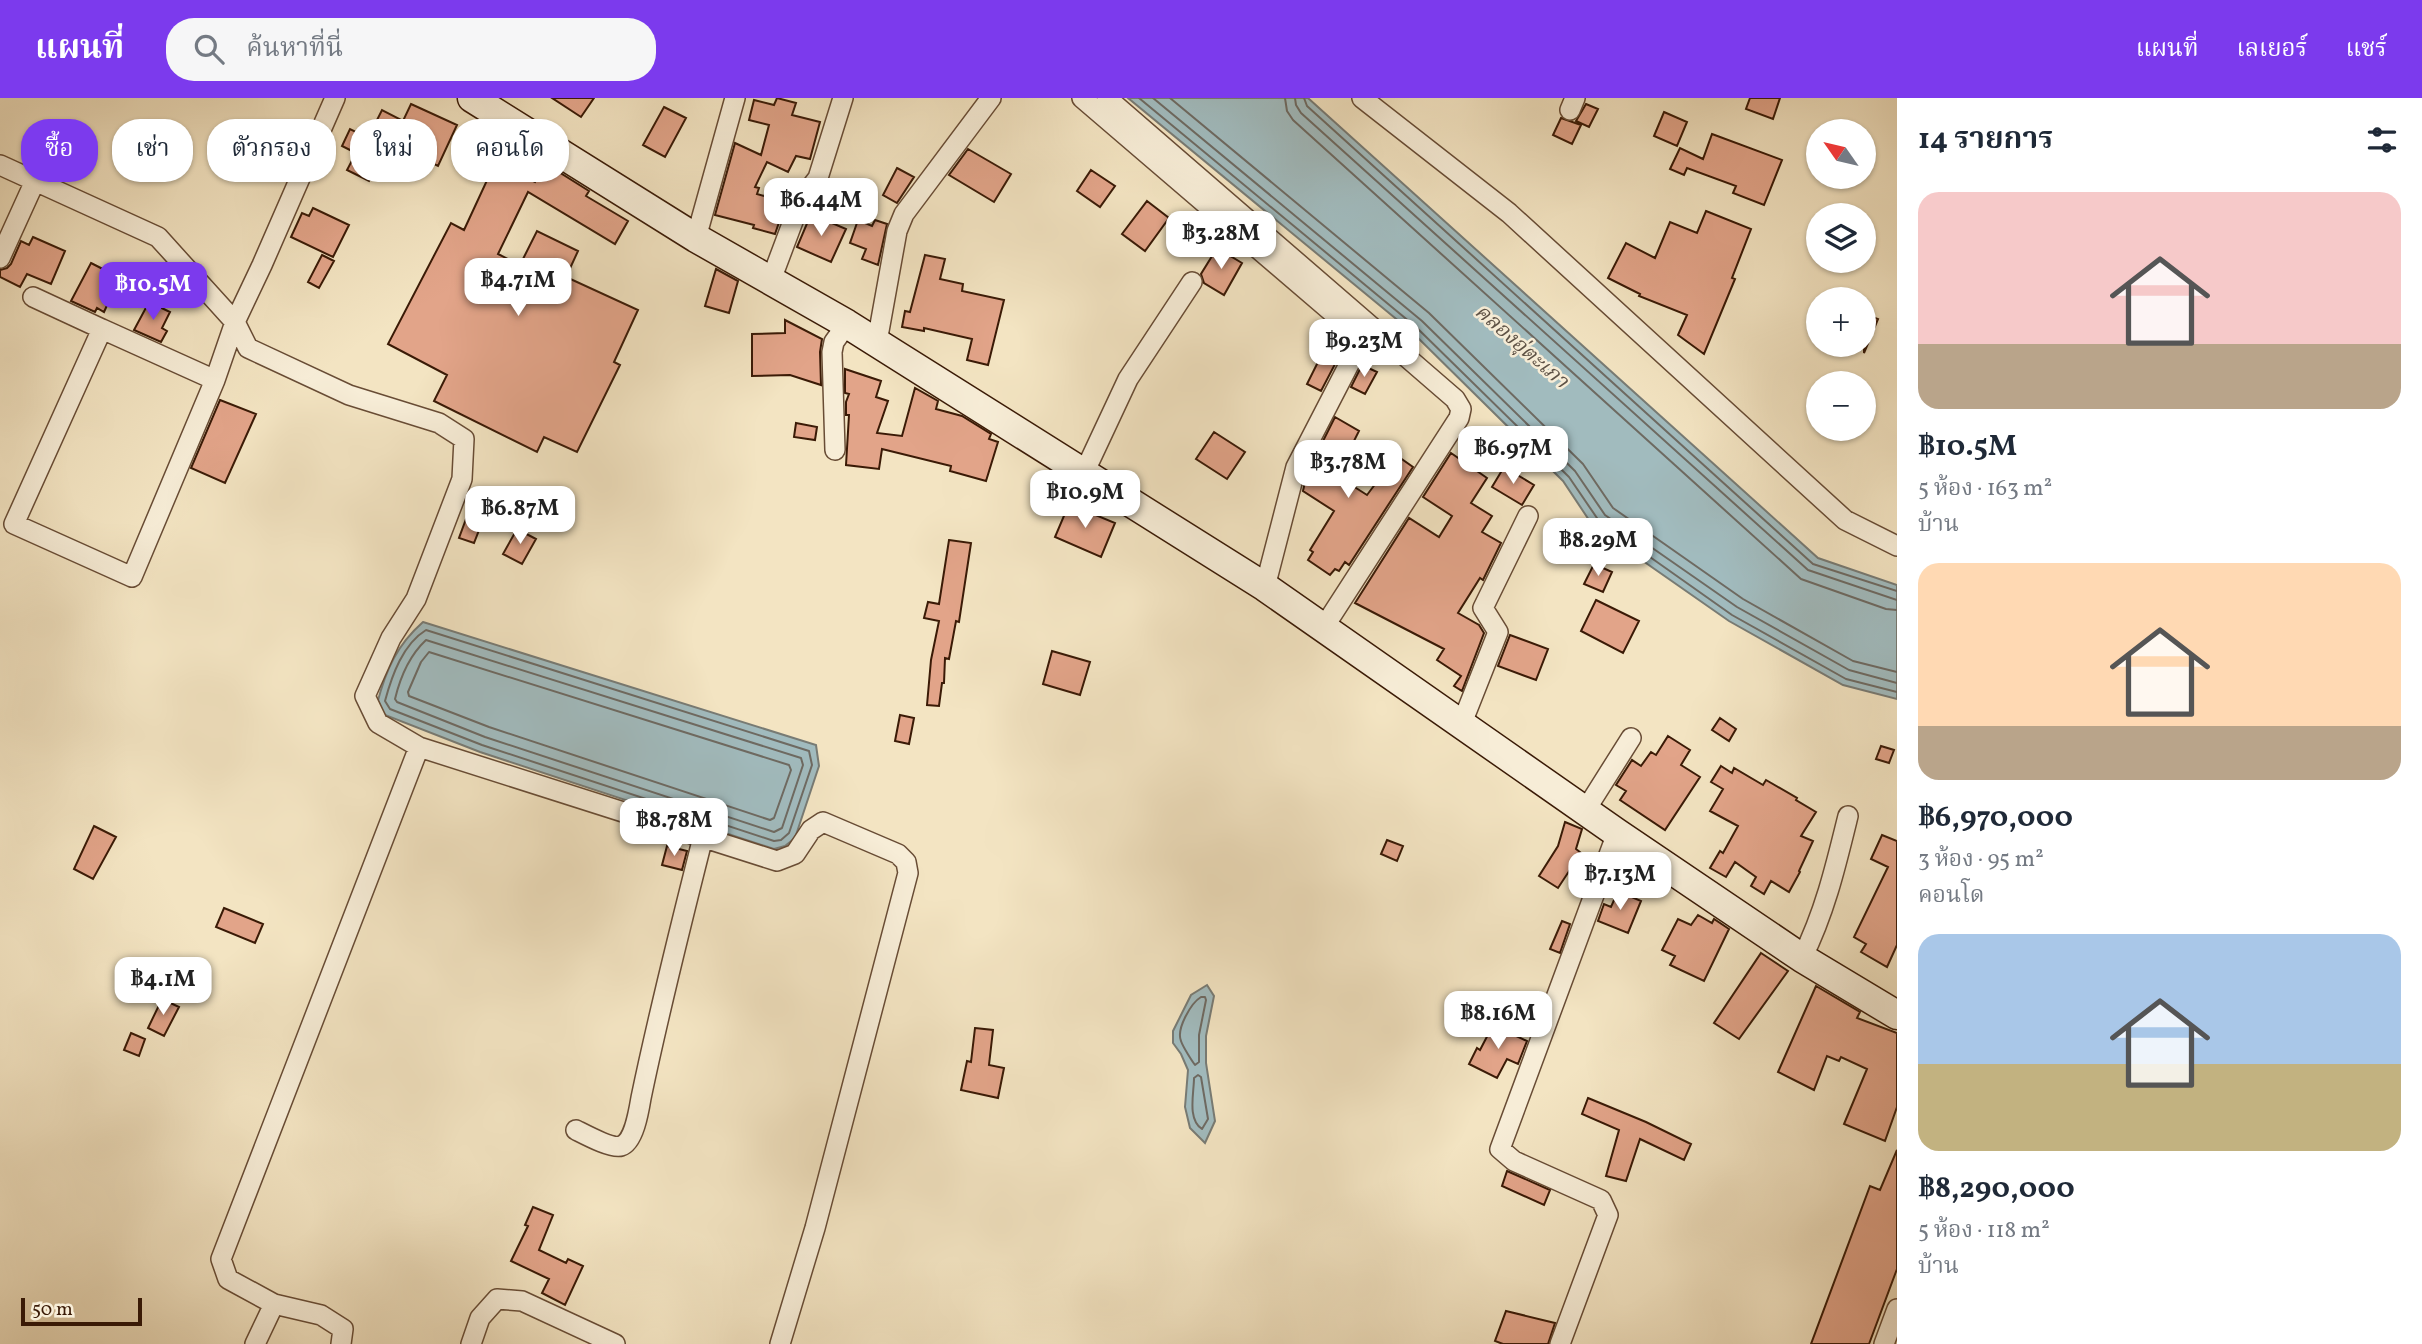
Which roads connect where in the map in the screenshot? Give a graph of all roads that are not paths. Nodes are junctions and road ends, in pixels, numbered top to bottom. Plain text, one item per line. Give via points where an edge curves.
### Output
1 (335, 98) edge
2 (472, 98) edge
3 (735, 98) edge
4 (843, 98) edge
5 (991, 98) edge
6 (1082, 98) edge
7 (1107, 98) edge
8 (1362, 98) edge
9 (0, 165) edge
10 (21, 175) edge
11 (34, 182) edge
12 (36, 182) edge
13 (696, 237) junction
14 (0, 258) edge
15 (771, 281) junction
16 (1192, 282) dead end
17 (33, 297) dead end
18 (235, 322) junction
19 (847, 324) junction
20 (102, 329) junction
21 (877, 342) junction
22 (215, 380) junction
23 (835, 450) dead end
24 (1084, 473) junction
25 (1528, 516) dead end
26 (1897, 546) edge
27 (1265, 587) junction
28 (1324, 627) junction
29 (1462, 723) junction
30 (1631, 738) dead end
31 (419, 747) junction
32 (1585, 811) junction
33 (1848, 816) dead end
34 (1616, 833) junction
35 (703, 838) junction
36 (1802, 958) junction
37 (1897, 1015) edge
38 (576, 1130) dead end
39 (274, 1304) junction
40 (1897, 1309) edge
41 (256, 1344) edge
42 (341, 1344) edge
43 (471, 1344) edge
44 (615, 1344) edge
45 (780, 1344) edge
46 (1560, 1344) edge
47 (1884, 1344) edge

1 - 18 street
2 - 13 street
3 - 13 street
4 - 15 street via 818,178 801,200
5 - 21 street via 904,214
6 - 27 street via 1357,338 1357,347 1296,467
7 - 28 street via 1455,399 1461,409
8 - 26 street via 1510,213 1845,520
9 - 10 street
11 - 14 street
12 - 18 street via 158,237
13 - 15 street
15 - 19 street
16 - 24 street via 1128,379
17 - 20 street
18 - 22 street
18 - 31 street via 248,348 349,395 439,424 464,439 462,479 416,599 391,638 365,696 378,723
19 - 21 street
19 - 23 street via 832,352
20 - 22 street
20 - 22 street via 14,524 132,578
21 - 24 street
24 - 27 street
25 - 29 street via 1483,608 1498,632
27 - 28 street
28 - 29 street
29 - 32 street
30 - 32 street
31 - 35 street
31 - 39 street via 221,1259 228,1279
32 - 34 street
33 - 36 street via 1831,888
34 - 36 street
34 - 46 street via 1500,1149 1514,1161 1601,1200 1608,1215
35 - 38 street via 635,1127 622,1146
35 - 45 street via 778,861 795,854 811,830 823,822 898,854 908,873
36 - 37 street
39 - 41 street
39 - 42 street via 321,1315 343,1329
40 - 47 street
43 - 44 street via 480,1318 497,1299 522,1301

